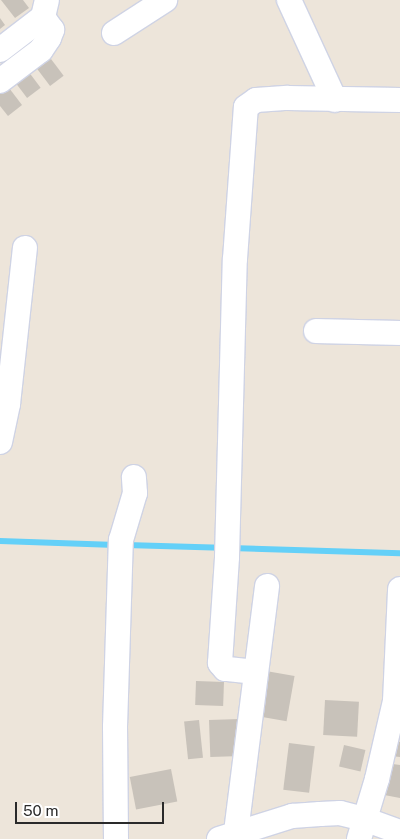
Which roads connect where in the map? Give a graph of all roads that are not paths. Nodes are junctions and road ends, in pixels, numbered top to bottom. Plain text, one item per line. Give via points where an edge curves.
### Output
1 (165, 0) edge
2 (289, 0) edge
3 (45, 9) edge
4 (114, 33) dead end
5 (0, 50) edge
6 (0, 82) edge
7 (335, 100) junction
8 (400, 100) edge
9 (25, 248) dead end
10 (316, 331) dead end
11 (400, 333) edge
12 (0, 442) edge
13 (134, 477) dead end
14 (267, 586) dead end
15 (400, 589) edge
16 (256, 672) junction
17 (362, 829) edge
18 (400, 832) edge
19 (228, 836) edge
20 (116, 839) edge

1 - 4 street
2 - 7 street
3 - 5 street
3 - 6 street via 52,30 49,38 41,50
7 - 8 street
7 - 16 street via 256,100 246,107 235,259 227,548 220,663 224,669
9 - 12 street via 8,404
10 - 11 street
13 - 20 street via 135,493 121,548 115,727
14 - 16 street
15 - 17 street via 395,701
16 - 19 street
17 - 18 street
17 - 19 street via 340,814 311,814 292,816

